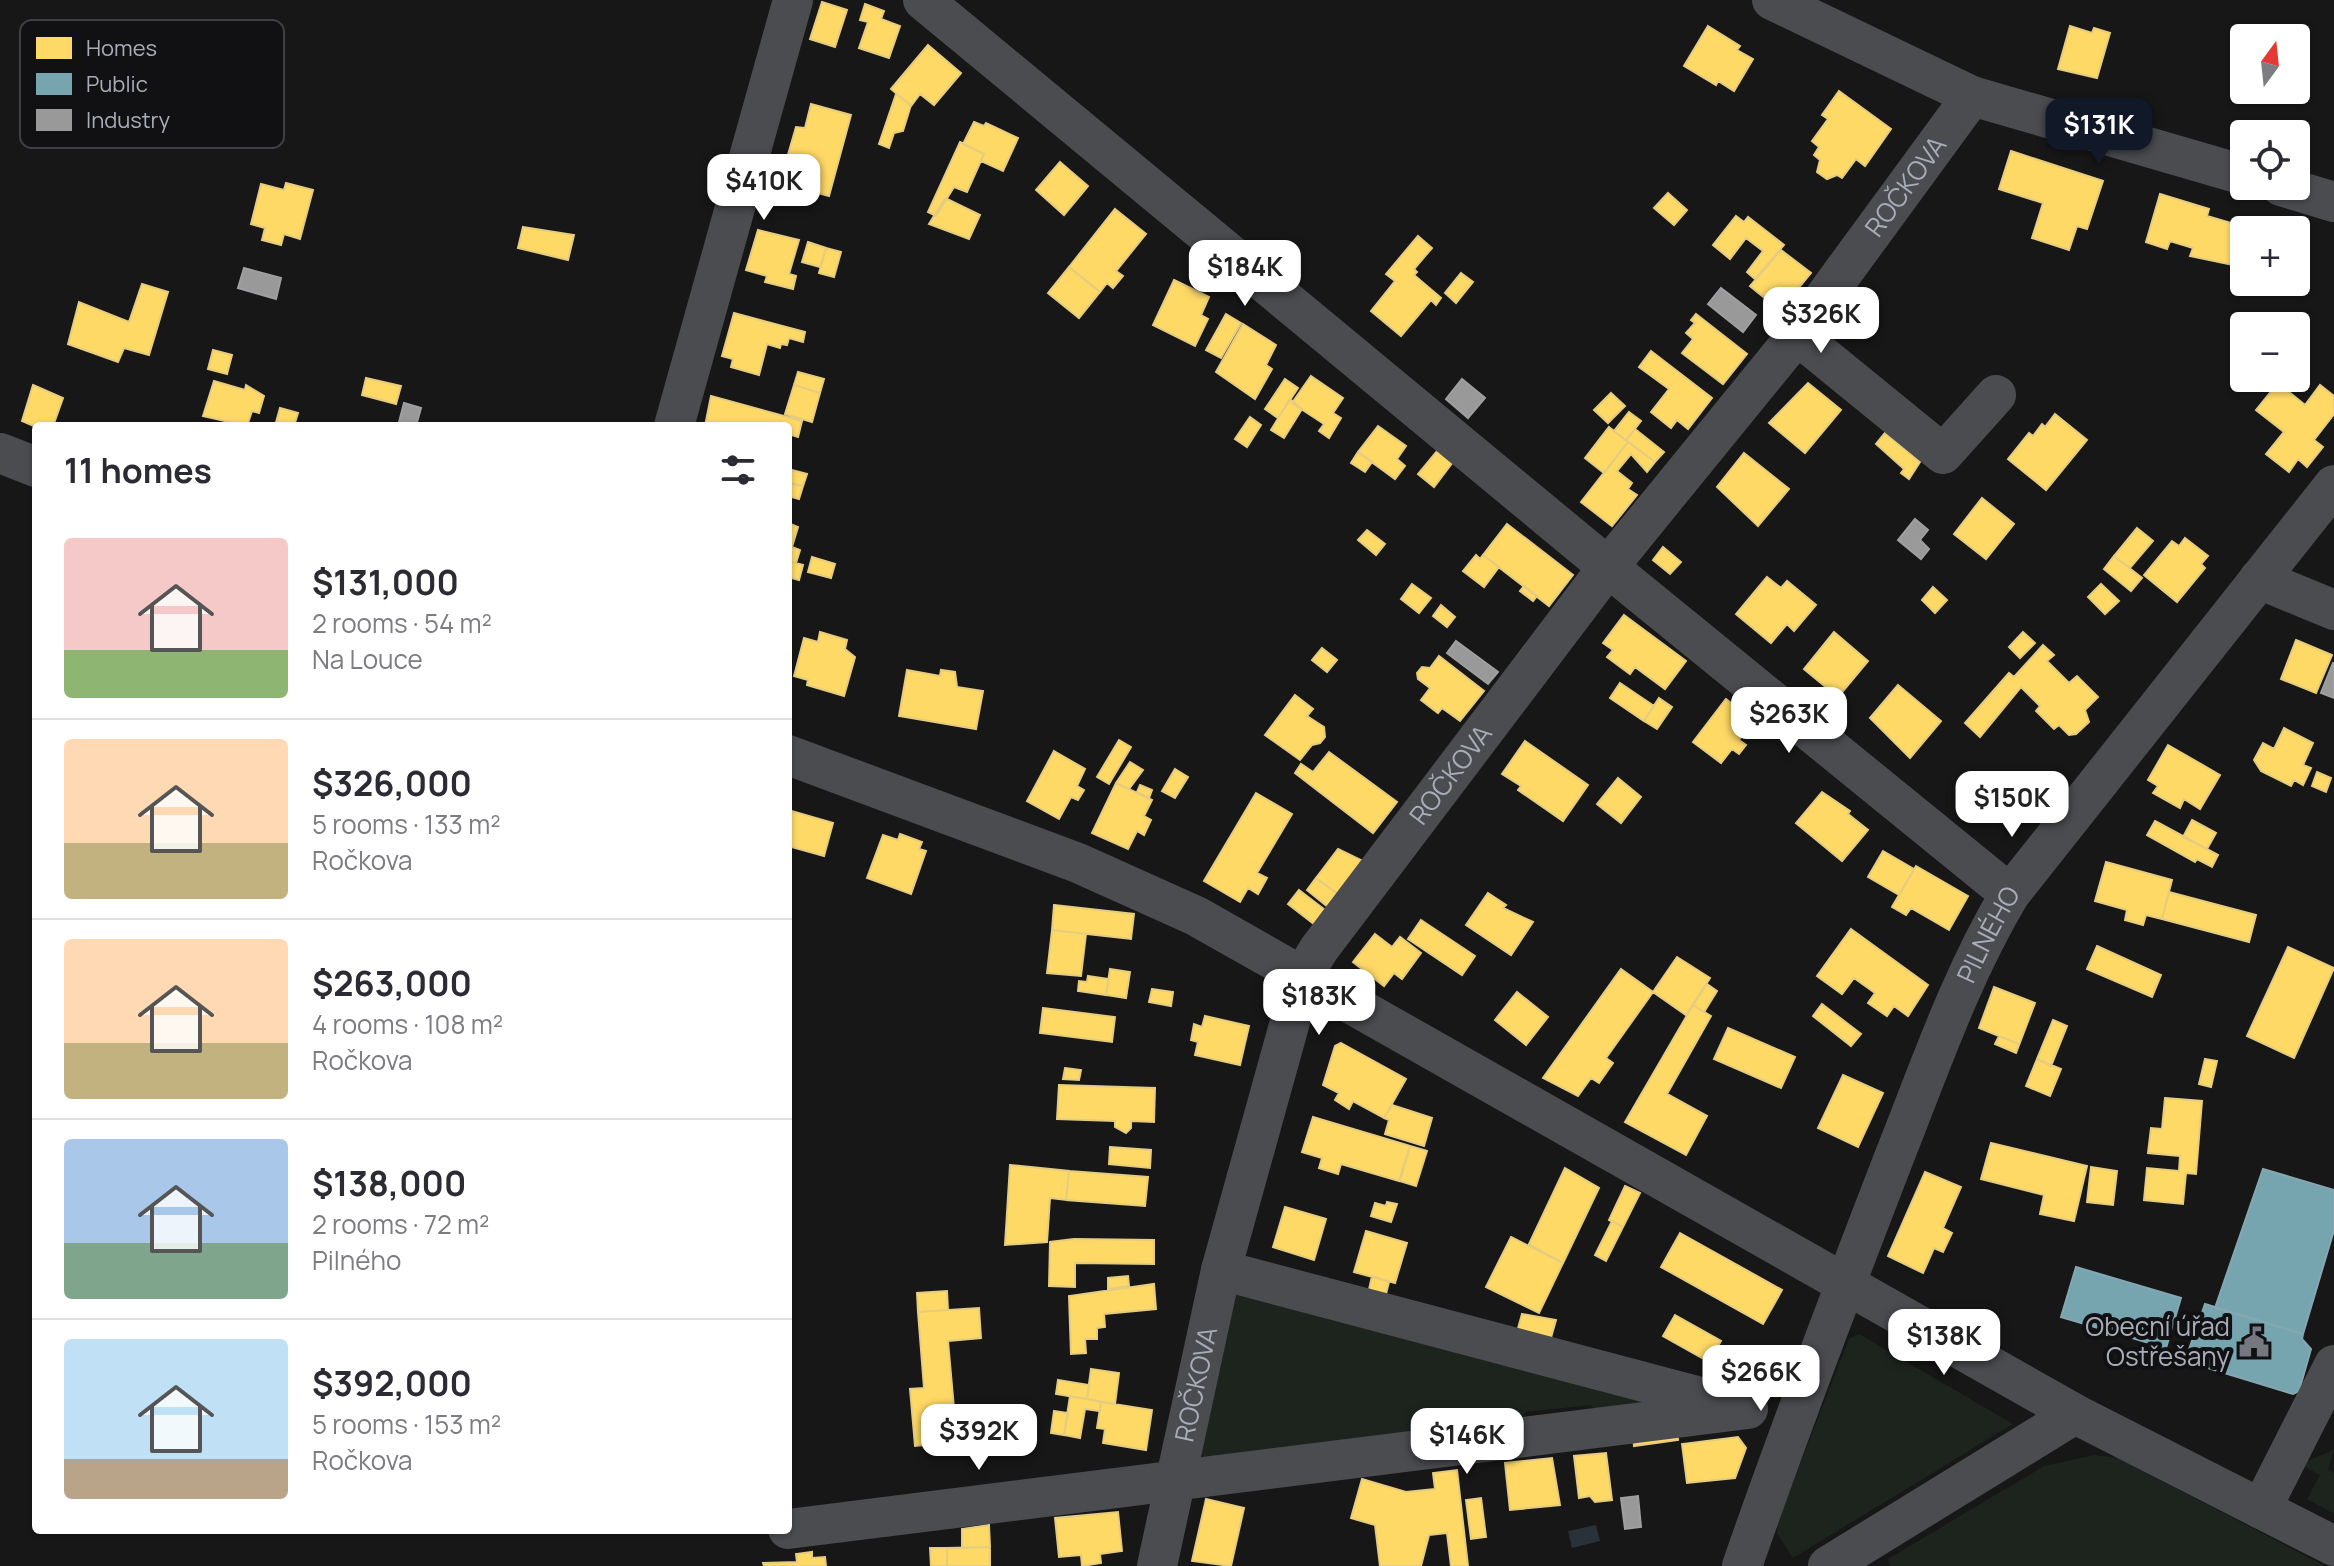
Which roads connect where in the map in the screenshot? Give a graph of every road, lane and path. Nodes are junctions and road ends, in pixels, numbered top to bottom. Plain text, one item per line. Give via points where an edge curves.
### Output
1 (793, 0) edge
2 (923, 0) edge
3 (1772, 0) edge
4 (1972, 96) junction
5 (2230, 171) edge
6 (2310, 195) edge
7 (2334, 202) edge
8 (1797, 335) junction
9 (1996, 395) dead end
10 (675, 422) edge
11 (0, 453) edge
12 (32, 465) edge
13 (2334, 485) edge
14 (1608, 567) junction
15 (2259, 579) junction
16 (2334, 610) edge
17 (792, 757) edge
18 (2010, 894) junction
19 (1303, 975) junction
20 (1221, 1270) junction
21 (1845, 1283) junction
22 (2334, 1365) edge
23 (1748, 1409) junction
24 (2075, 1414) junction
25 (1793, 1420) junction
26 (1178, 1479) junction
27 (2261, 1509) junction
28 (792, 1528) edge
29 (2334, 1546) edge
30 (1157, 1566) edge
31 (1742, 1566) edge
32 (1828, 1566) edge

1 - 10 street
2 - 14 street
3 - 4 street
4 - 5 street
4 - 8 street, ROČKOVA
6 - 7 street
8 - 9 street via 1943,454
8 - 14 street, ROČKOVA
11 - 12 street
13 - 15 street, PILNÉHO
14 - 18 street
14 - 19 street, ROČKOVA
15 - 16 street
15 - 18 street, PILNÉHO
17 - 19 street via 1134,886
18 - 21 street, PILNÉHO via 1963,982
19 - 20 street, ROČKOVA
19 - 21 street
20 - 23 street
20 - 26 street, ROČKOVA
21 - 24 street
21 - 25 street, PILNÉHO
22 - 27 street
23 - 25 street
23 - 26 street
24 - 27 street
24 - 32 street
25 - 31 street, PILNÉHO
26 - 28 street
26 - 30 street, ROČKOVA
27 - 29 street

